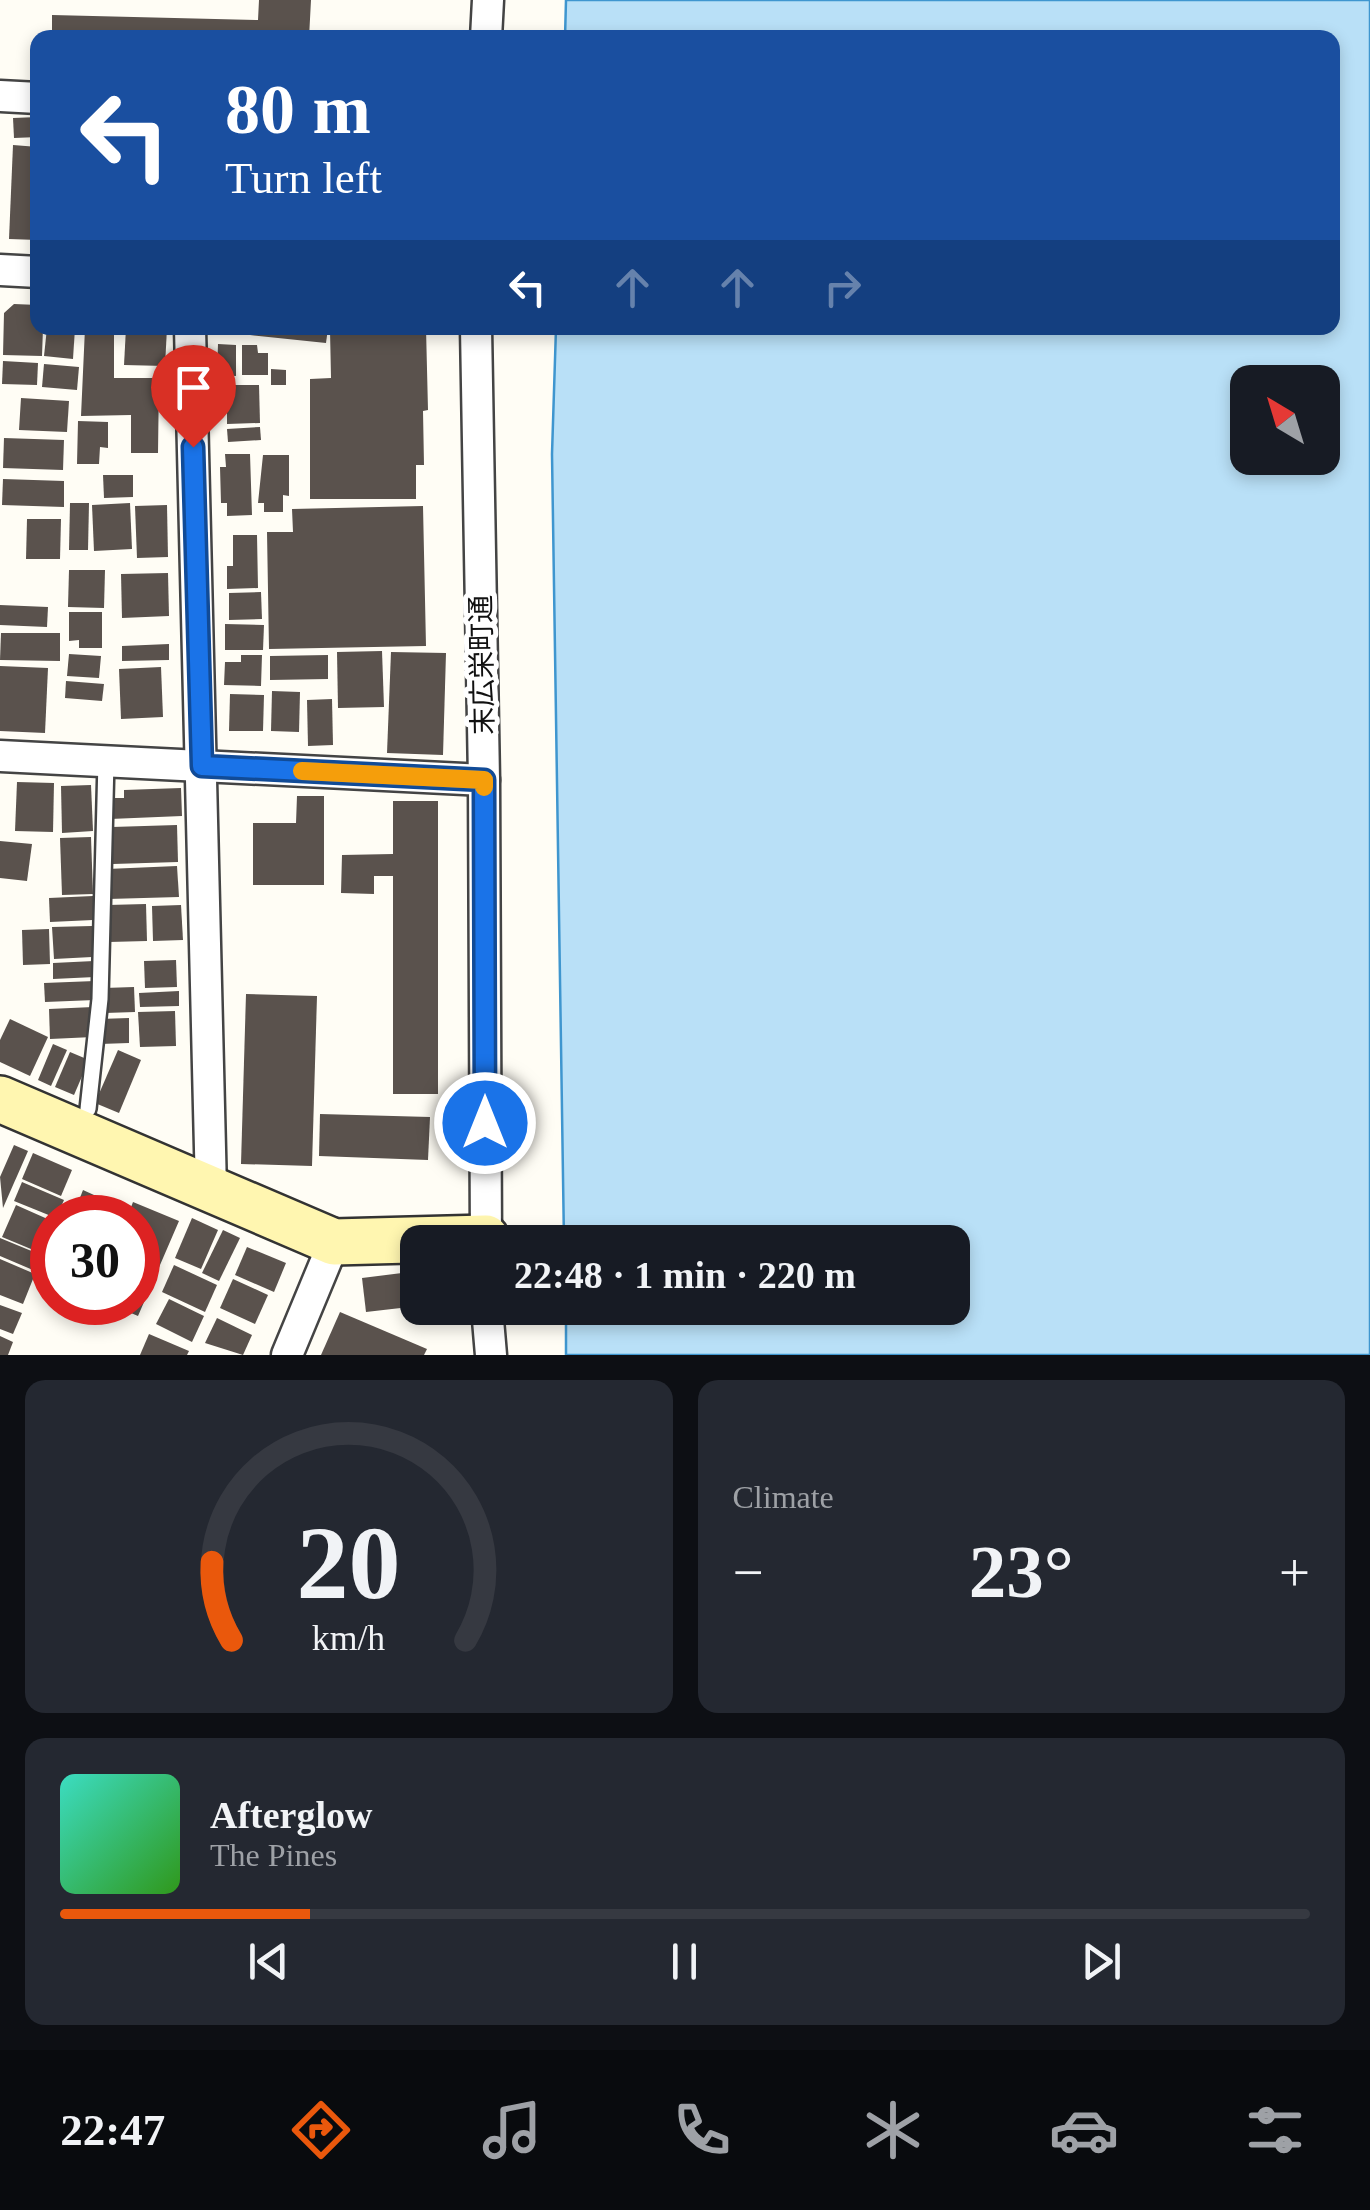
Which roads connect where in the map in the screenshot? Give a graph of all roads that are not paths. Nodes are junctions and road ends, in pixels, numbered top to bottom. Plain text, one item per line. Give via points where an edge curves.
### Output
1 (488, 0) edge
2 (486, 30) edge
3 (0, 96) edge
4 (30, 98) edge
5 (0, 270) edge
6 (30, 272) edge
7 (190, 335) edge
8 (476, 335) edge
9 (0, 756) edge
10 (106, 761) junction
11 (202, 766) junction
12 (484, 780) junction
13 (0, 1099) edge
14 (88, 1109) dead end
15 (211, 1190) junction
16 (486, 1225) edge
17 (400, 1241) edge
18 (334, 1242) junction
19 (488, 1325) edge
20 (287, 1355) edge
21 (491, 1355) edge

1 - 2 street
3 - 4 street
5 - 6 street
7 - 11 street
8 - 12 street, 末広栄町通
9 - 10 street
10 - 11 street
10 - 14 lane via 100,999
11 - 12 street
11 - 15 street
12 - 16 street, 末広栄町通
13 - 15 street
15 - 18 street
17 - 18 street
18 - 20 street
19 - 21 street

